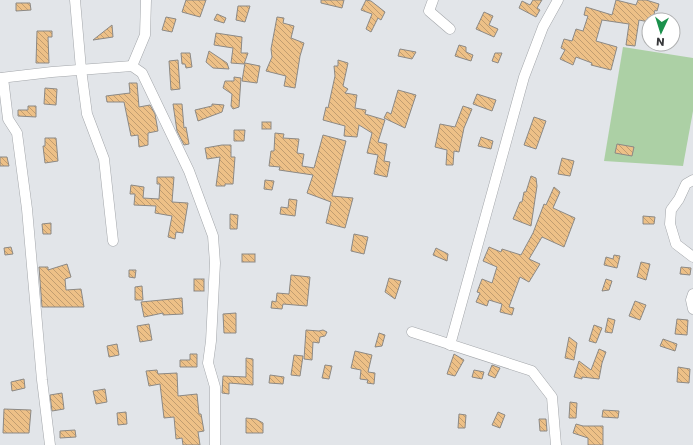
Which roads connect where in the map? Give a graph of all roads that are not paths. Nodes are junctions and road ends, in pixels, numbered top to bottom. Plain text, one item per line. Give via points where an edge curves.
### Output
1 (75, 0) edge
2 (146, 0) edge
3 (433, 0) edge
4 (558, 0) edge
5 (450, 29) dead end
6 (132, 66) junction
7 (81, 69) junction
8 (2, 78) edge
9 (693, 180) edge
10 (113, 241) dead end
11 (693, 257) edge
12 (693, 294) edge
13 (693, 309) edge
14 (412, 332) dead end
15 (450, 345) junction
16 (50, 445) edge
17 (215, 445) edge
18 (556, 445) edge

1 - 7 street
2 - 6 street via 145,35
3 - 5 street via 429,11
4 - 15 street via 543,27 524,77
6 - 7 street
6 - 17 street via 142,73 154,94 213,236 215,263 208,362 215,387
7 - 8 street
7 - 10 street via 86,114 104,159
8 - 16 street via 8,119 17,133 27,209
9 - 11 street via 686,184 671,210 670,224 676,244
12 - 13 street
14 - 15 street
15 - 18 street via 532,370 552,397

